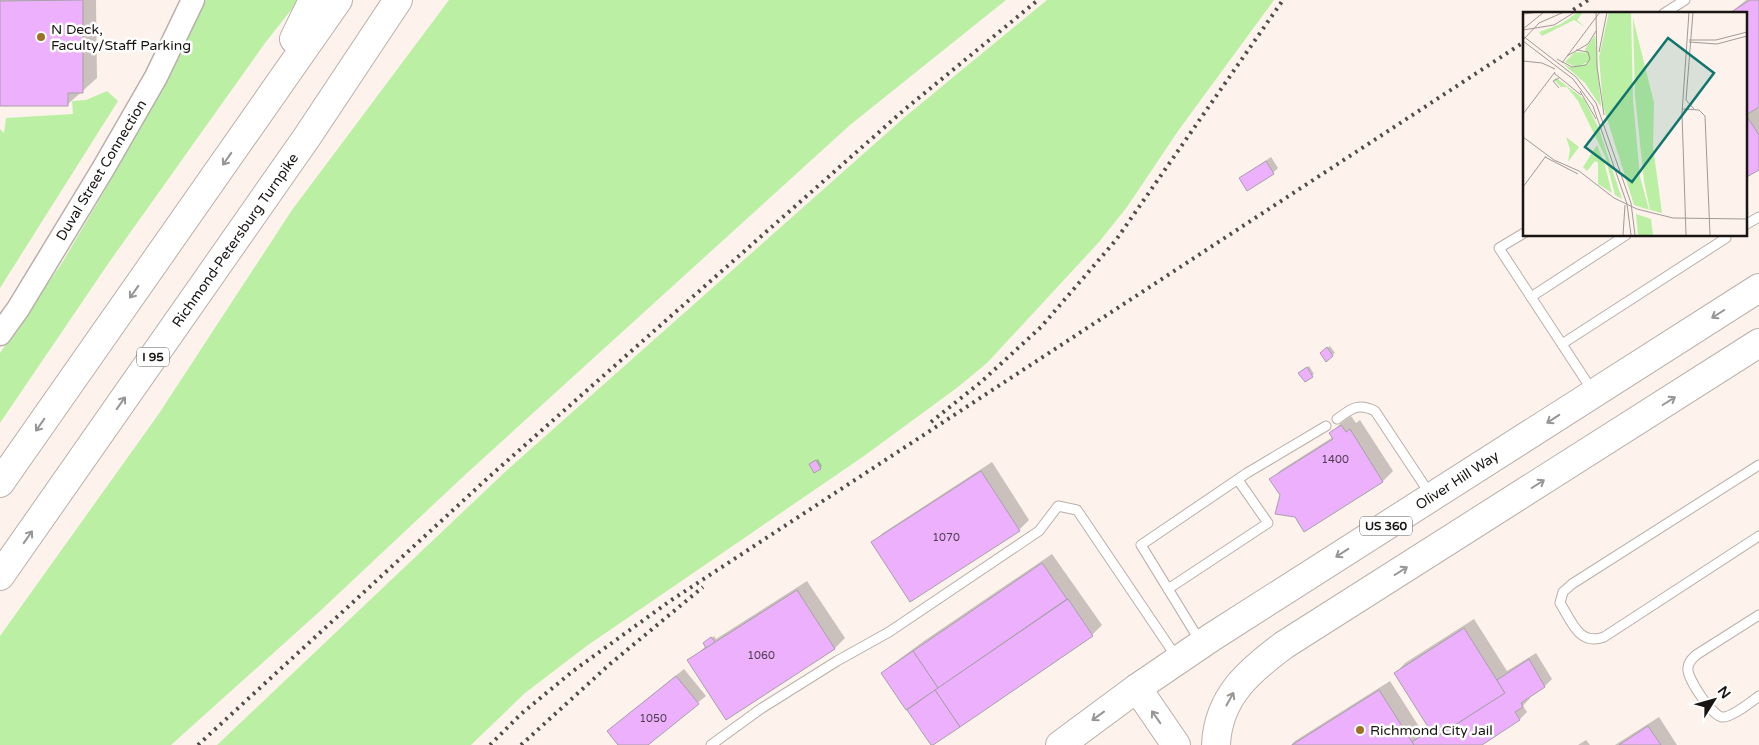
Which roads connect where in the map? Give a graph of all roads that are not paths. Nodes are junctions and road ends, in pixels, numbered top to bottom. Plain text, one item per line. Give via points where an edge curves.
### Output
1 (193, 0) edge
2 (313, 0) edge
3 (338, 0) edge
4 (398, 0) edge
5 (419, 0) edge
6 (1685, 0) edge
7 (1666, 12) edge
8 (254, 119) junction
9 (307, 137) junction
10 (1759, 216) edge
11 (1746, 224) edge
12 (1523, 233) edge
13 (1624, 236) edge
14 (1727, 236) edge
15 (1759, 288) edge
16 (1532, 297) junction
17 (0, 334) edge
18 (1759, 343) edge
19 (1562, 344) junction
20 (1594, 393) junction
21 (1337, 419) dead end
22 (1326, 426) dead end
23 (1758, 467) edge
24 (1238, 480) junction
25 (0, 483) edge
26 (1432, 496) junction
27 (1759, 536) edge
28 (0, 576) edge
29 (1168, 589) junction
30 (1759, 615) edge
31 (1202, 644) junction
32 (1178, 660) junction
33 (1137, 688) junction
34 (1759, 696) edge
35 (711, 745) edge
36 (1060, 745) edge
37 (1176, 745) edge
38 (1216, 745) edge

1 - 17 street, Duval Street Connection via 156,77 118,144
2 - 8 main road
3 - 8 main road
4 - 9 main road, Richmond-Petersburg Turnpike / I 95
5 - 9 main road
6 - 7 lane
8 -> 25 main road
28 -> 9 main road, Richmond-Petersburg Turnpike / I 95
10 - 11 lane
12 - 16 lane via 1499,248
13 - 16 lane
14 - 19 lane
15 -> 20 main road, Oliver Hill Way / US 360
16 - 19 lane
38 -> 18 main road via 1225,707 1233,692 1256,667 1277,651
19 - 20 lane
20 -> 26 main road, Oliver Hill Way / US 360
21 - 26 lane via 1351,409 1365,406 1375,411
22 - 24 lane
23 - 27 lane via 1572,584 1563,592 1560,603 1582,636 1594,641
24 - 29 lane via 1141,544
24 - 29 lane via 1268,523
26 -> 31 main road, Oliver Hill Way / US 360
29 - 31 lane
30 - 34 lane via 1696,655 1687,668 1716,715 1729,716
31 - 32 main road, Oliver Hill Way / US 360
32 - 33 main road, Oliver Hill Way / US 360
32 - 35 lane via 1077,510 1058,506 1038,530 889,632 762,708
33 -> 36 main road, Oliver Hill Way / US 360
37 -> 33 main road

